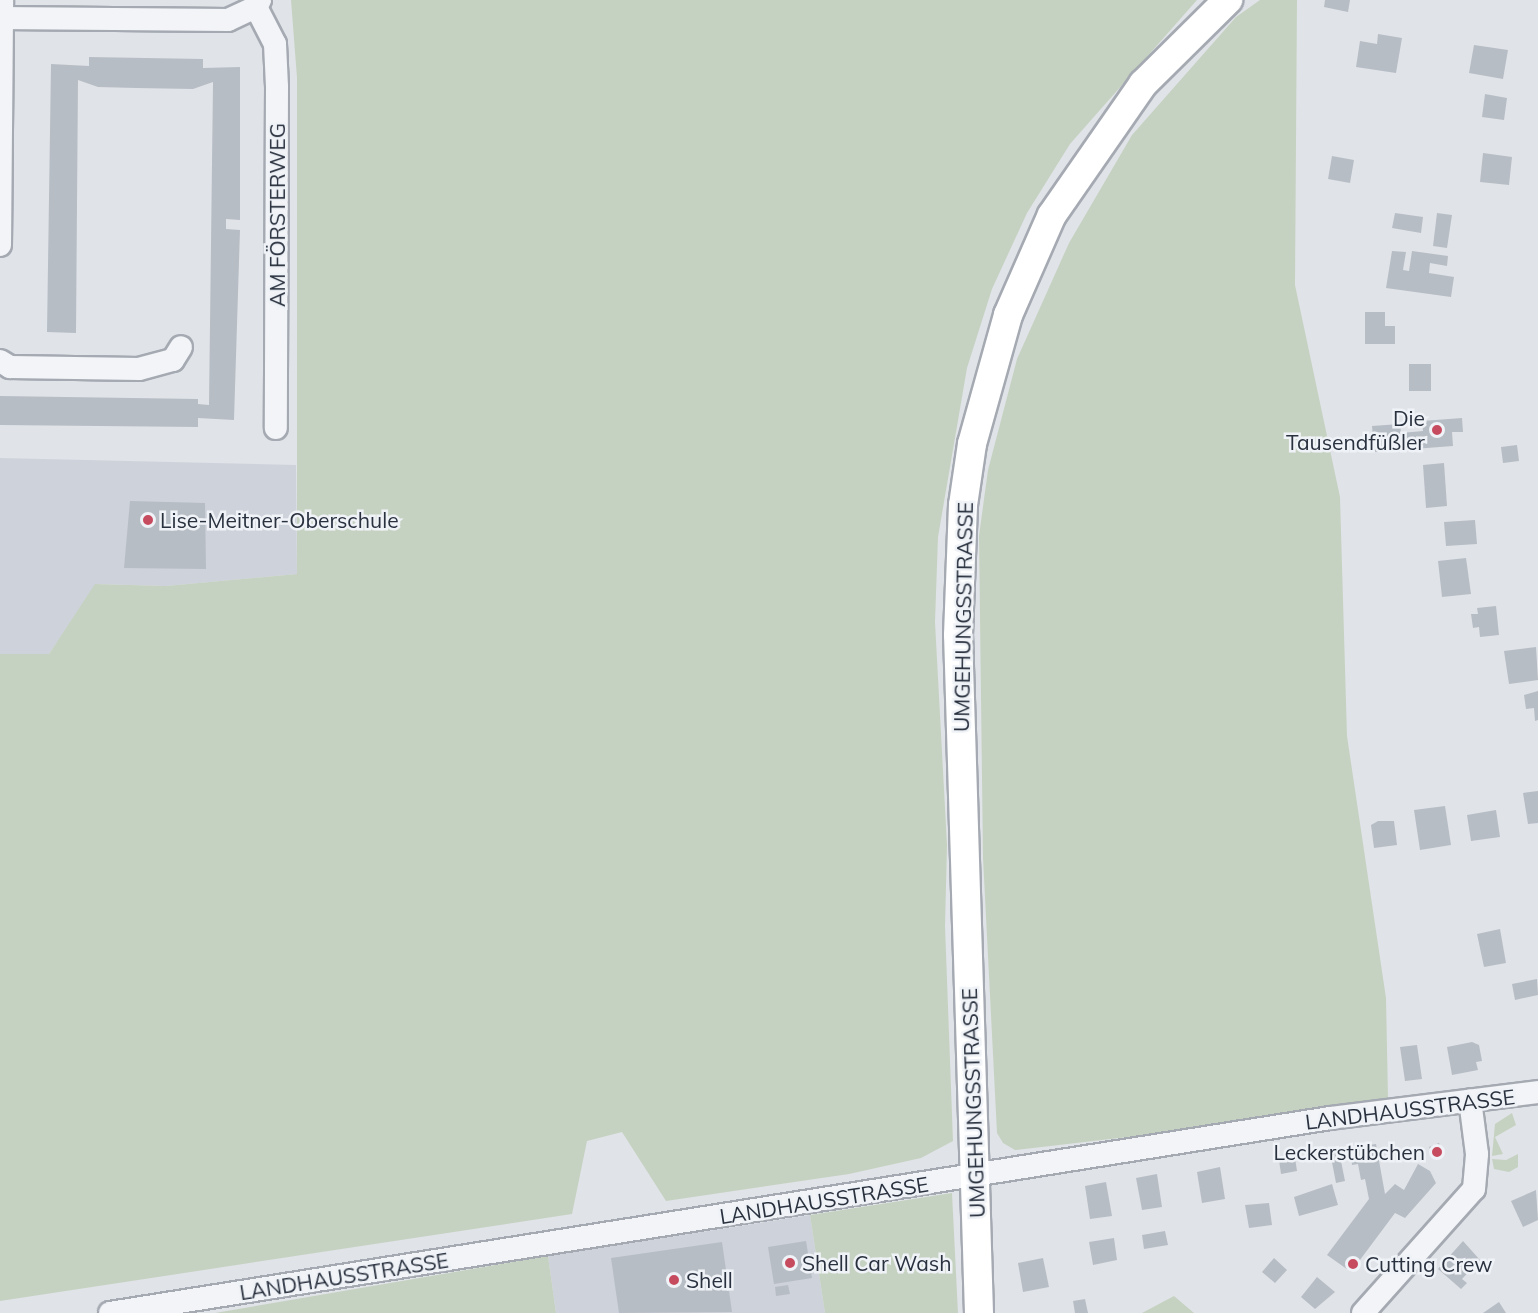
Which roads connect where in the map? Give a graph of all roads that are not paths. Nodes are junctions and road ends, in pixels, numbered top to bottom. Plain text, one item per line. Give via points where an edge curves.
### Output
1 (1228, 0) edge
2 (258, 3) edge
3 (1, 12) edge
4 (0, 245) edge
5 (181, 347) dead end
6 (0, 361) edge
7 (276, 428) dead end
8 (1538, 1092) edge
9 (1470, 1100) junction
10 (974, 1174) junction
11 (110, 1313) edge
12 (980, 1313) edge
13 (1363, 1313) edge

1 - 10 main road, UMGEHUNGSSTRASSE via 1143,84 1052,215 1008,315 972,444 963,505 958,635
2 - 3 street, AM FÖRSTERWEG via 228,20
2 - 7 street, AM FÖRSTERWEG via 275,44 277,87
3 - 4 street, AM FÖRSTERWEG
5 - 6 street via 173,360 139,369 10,367
8 - 9 street, LANDHAUSSTRASSE
9 - 10 street, LANDHAUSSTRASSE
9 - 13 street via 1477,1154 1474,1189
10 - 11 street, LANDHAUSSTRASSE
10 - 12 main road, UMGEHUNGSSTRASSE

